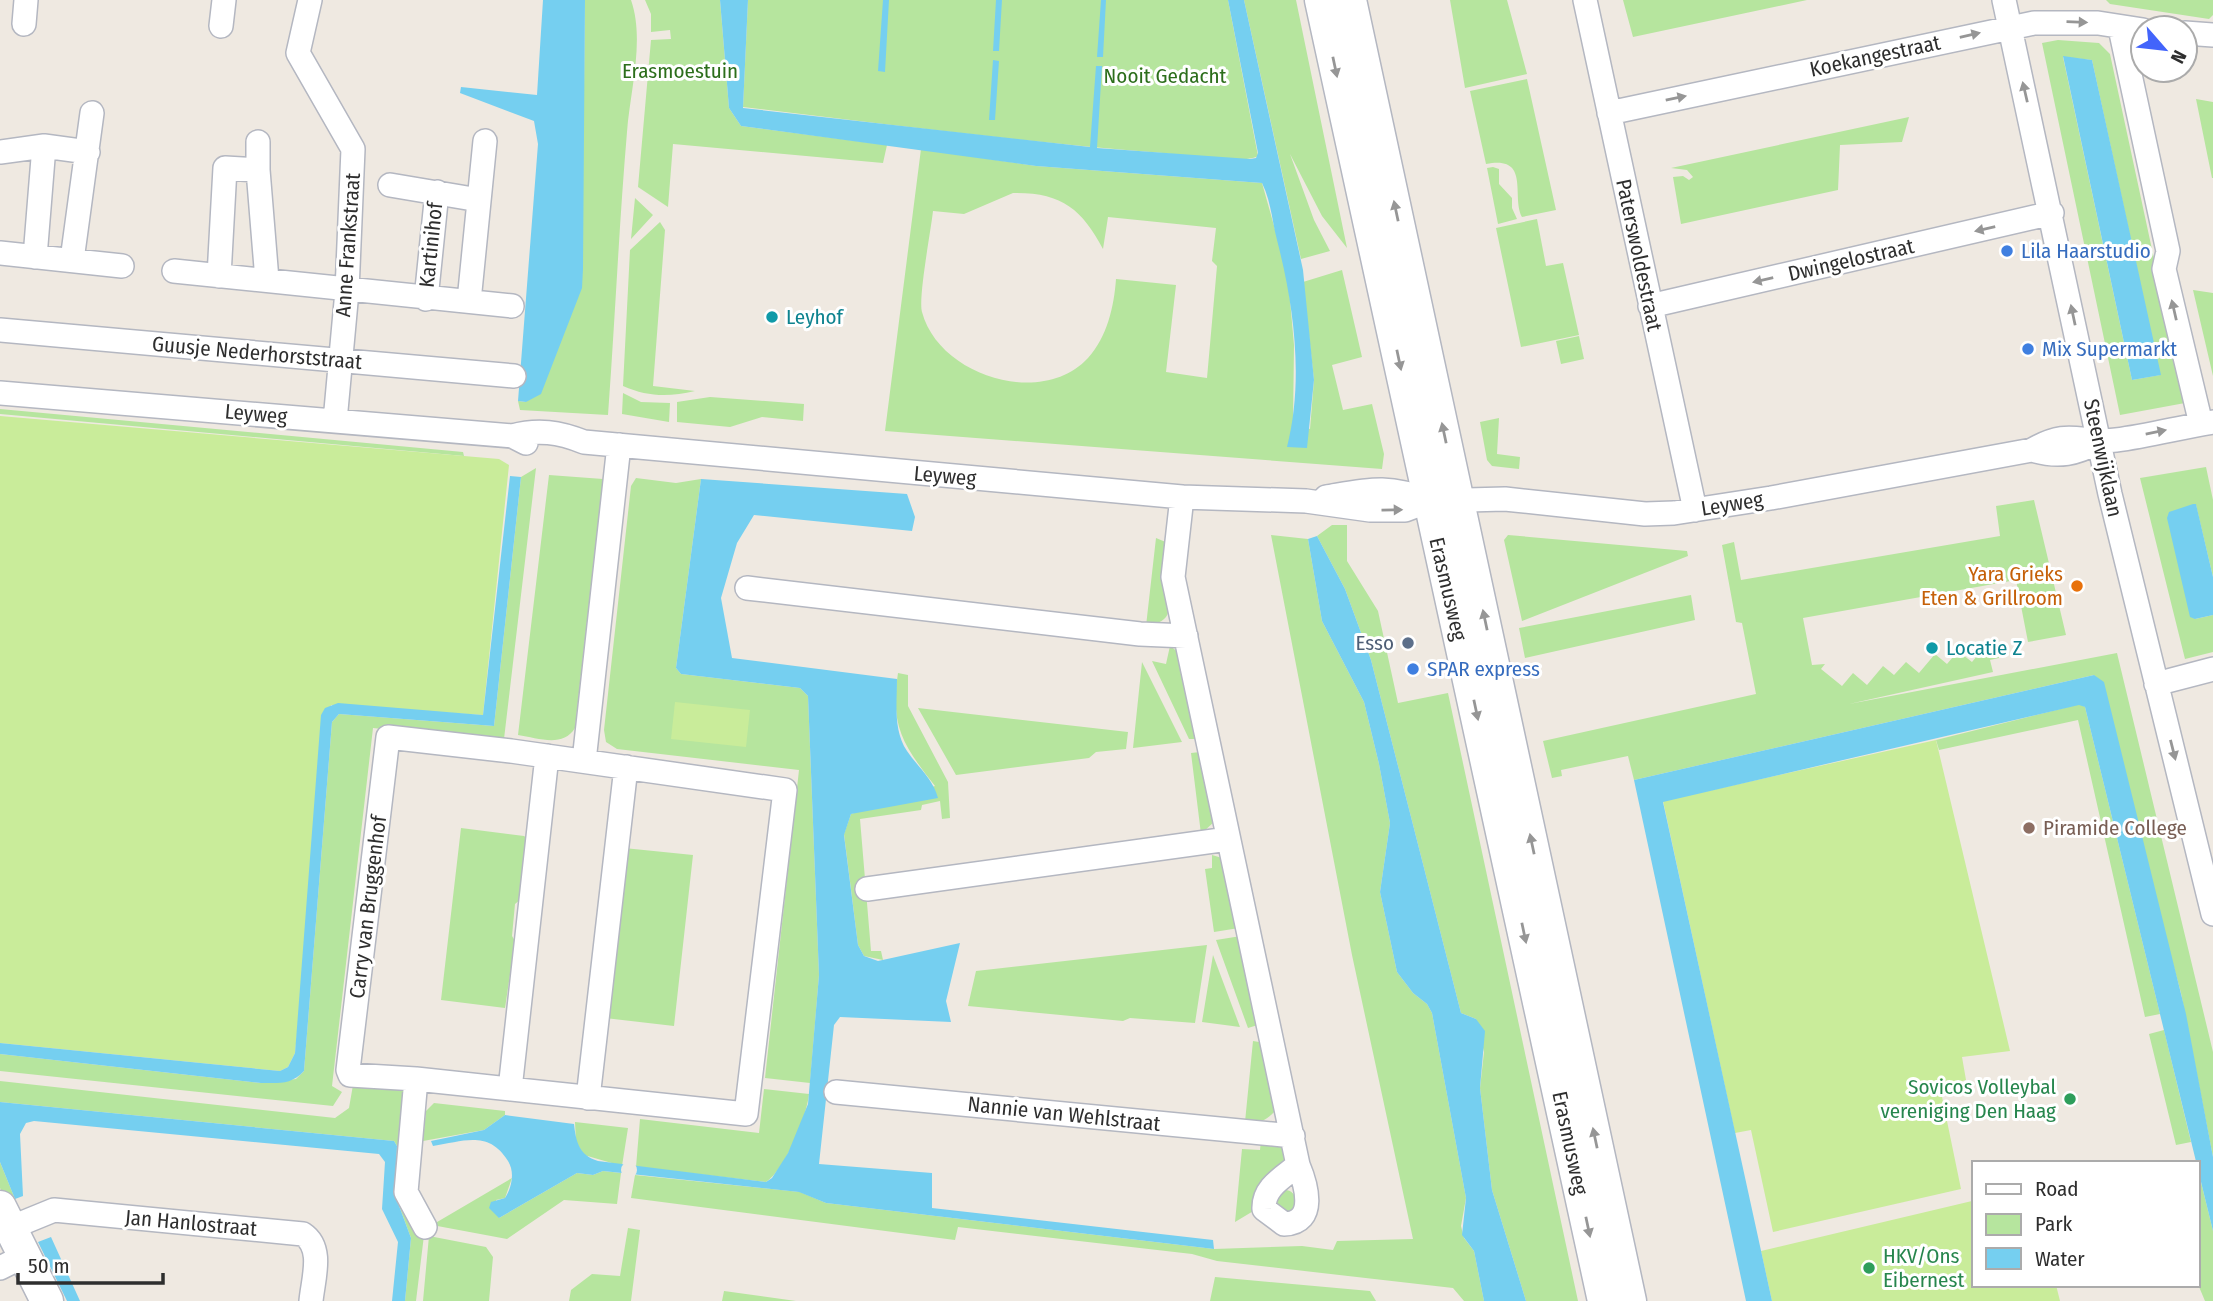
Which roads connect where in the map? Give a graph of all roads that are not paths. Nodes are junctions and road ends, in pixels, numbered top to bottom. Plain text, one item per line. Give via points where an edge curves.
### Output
1 (26, 0) edge
2 (225, 0) edge
3 (310, 0) edge
4 (1321, 0) edge
5 (1350, 0) edge
6 (1585, 0) edge
7 (2004, 0) edge
8 (24, 24) dead end
9 (221, 26) dead end
10 (2010, 27) junction
11 (2120, 28) junction
12 (2129, 29) edge
13 (92, 113) dead end
14 (1609, 113) junction
15 (485, 141) dead end
16 (258, 142) dead end
17 (44, 146) junction
18 (0, 152) edge
19 (88, 152) junction
20 (258, 170) junction
21 (390, 184) dead end
22 (437, 192) junction
23 (479, 200) junction
24 (2052, 214) junction
25 (0, 253) edge
26 (35, 257) junction
27 (72, 260) junction
28 (122, 266) dead end
29 (174, 271) dead end
30 (219, 276) junction
31 (267, 280) junction
32 (347, 291) junction
33 (426, 299) junction
34 (469, 302) junction
35 (512, 306) dead end
36 (1650, 306) junction
37 (0, 330) edge
38 (338, 360) junction
39 (514, 376) dead end
40 (0, 393) edge
41 (335, 421) junction
42 (2207, 423) edge
43 (2100, 441) junction
44 (619, 445) junction
45 (1182, 497) junction
46 (1444, 500) junction
47 (1695, 510) junction
48 (747, 588) dead end
49 (1186, 636) junction
50 (2213, 669) edge
51 (2156, 684) junction
52 (547, 756) junction
53 (584, 761) junction
54 (626, 767) junction
55 (1228, 839) junction
56 (867, 889) dead end
57 (2213, 914) edge
58 (416, 1079) junction
59 (510, 1089) junction
60 (836, 1092) dead end
61 (588, 1097) junction
62 (1293, 1136) junction
63 (1298, 1164) dead end
64 (5, 1217) edge
65 (425, 1227) dead end
66 (13, 1261) edge
67 (47, 1301) edge
68 (311, 1301) edge
69 (1604, 1301) edge
70 (1630, 1301) edge

1 - 8 street
2 - 9 street
3 - 32 street, Anne Frankstraat via 298,53 353,149
4 -> 46 main road, Erasmusweg
46 -> 5 main road, Erasmusweg
6 - 14 street, Paterswoldestraat
7 - 10 street, Steenwijklaan
10 -> 11 street, Koekangestraat via 2063,21
14 -> 10 street, Koekangestraat
24 -> 10 street, Steenwijklaan
11 - 12 street, Koekangestraat
42 -> 11 street via 2164,269 2168,251
13 - 19 street
14 - 36 street, Paterswoldestraat
15 - 23 street, Kartinihof
16 - 20 street
17 - 18 street
17 - 19 street
17 - 26 street
19 - 27 street
20 - 30 street via 225,168
20 - 31 street
21 - 22 street, Kartinihof
22 - 23 street, Kartinihof
22 - 33 street, Kartinihof
23 - 34 street, Kartinihof
24 -> 36 street, Dwingelostraat
43 -> 24 street, Steenwijklaan
25 - 26 street
26 - 27 street
27 - 28 street
29 - 30 street, Kartinihof
30 - 31 street, Kartinihof
31 - 32 street, Kartinihof
32 - 33 street, Kartinihof
32 - 38 street, Anne Frankstraat
33 - 34 street, Kartinihof
34 - 35 street, Kartinihof
36 - 47 street, Paterswoldestraat
37 - 38 street, Guusje Nederhorststraat
38 - 39 street, Guusje Nederhorststraat
38 - 41 street, Anne Frankstraat
40 - 41 street, Leyweg
41 - 44 street, Leyweg via 512,436 531,445 561,449 584,442
43 -> 42 street, Leyweg
43 - 47 street, Leyweg via 2076,453 2052,456 2032,450
43 - 51 street, Steenwijklaan
44 - 45 street, Leyweg
44 - 53 street
45 - 46 street, Leyweg via 1306,501 1401,489
45 - 49 street via 1173,578
46 - 47 street, Leyweg via 1505,499 1645,514
46 -> 69 main road, Erasmusweg
70 -> 46 main road, Erasmusweg
48 - 49 street
49 - 55 street
50 - 51 street
51 -> 57 street, Steenwijklaan
52 - 53 street, Carry van Bruggenhof
52 - 58 street, Carry van Bruggenhof via 388,737 348,1070 350,1075
52 - 59 street
53 - 54 street, Carry van Bruggenhof
54 - 61 street
54 - 61 street, Carry van Bruggenhof via 785,790 746,1114
55 - 56 street
55 - 62 street
58 - 59 street, Carry van Bruggenhof
58 - 65 street via 406,1192
59 - 61 street, Carry van Bruggenhof
60 - 62 street, Nannie van Wehlstraat
62 - 63 street
64 - 66 main road
64 - 68 street, Jan Hanlostraat via 54,1210 303,1234 316,1250
66 - 67 main road

